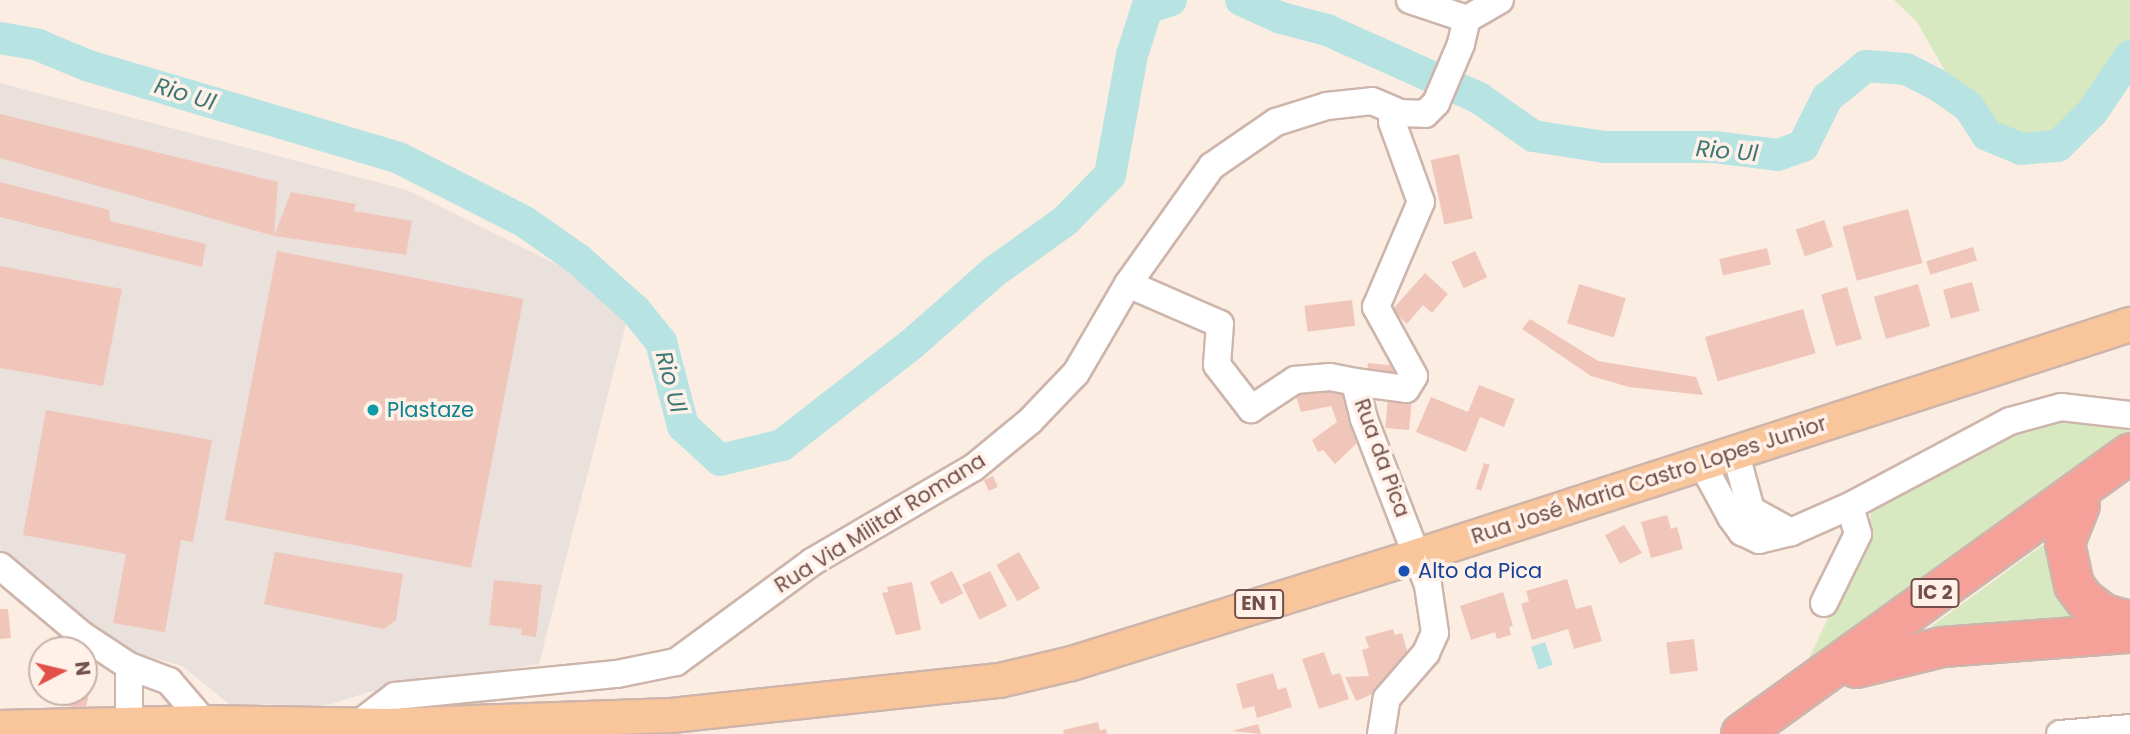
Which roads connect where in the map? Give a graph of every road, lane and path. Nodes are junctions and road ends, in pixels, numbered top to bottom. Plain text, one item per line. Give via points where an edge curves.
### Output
1 (1410, 0) edge
2 (1500, 0) edge
3 (1464, 32) junction
4 (1400, 113) junction
5 (1128, 284) junction
6 (2130, 324) edge
7 (1355, 382) junction
8 (2121, 412) edge
9 (1735, 451) junction
10 (2130, 453) edge
11 (1701, 462) junction
12 (2130, 469) edge
13 (2080, 505) junction
14 (1850, 506) junction
15 (1791, 532) junction
16 (1418, 555) junction
17 (0, 566) edge
18 (1824, 603) dead end
19 (2130, 621) edge
20 (2130, 634) edge
21 (128, 666) junction
22 (1856, 668) junction
23 (204, 722) junction
24 (0, 727) edge
25 (146, 728) edge
26 (2130, 728) edge
27 (357, 730) edge
28 (1381, 734) edge
29 (1741, 734) edge
30 (1765, 734) edge
31 (2060, 734) edge

1 - 3 street
2 - 3 street
3 - 4 street via 1436,103 1425,114
4 - 5 street, Rua Via Militar Romana via 1372,101 1327,106 1276,122 1212,166
4 - 7 street, Rua da Pica via 1392,122 1421,202 1376,306 1414,376 1406,389
5 - 7 street via 1220,324 1217,365 1251,409 1295,380 1330,377
5 - 27 street, Rua Via Militar Romana via 1076,373 1030,421 973,468 812,562 676,662 617,674 395,696
6 - 9 main road, Rua José Maria Castro Lopes Junior / EN 1
7 - 16 street, Rua da Pica via 1364,419
8 - 14 street via 2061,407 2010,421
9 - 11 main road, Rua José Maria Castro Lopes Junior / EN 1
9 - 15 street via 1751,510
10 - 29 highway, IC 2
11 - 15 street via 1742,532 1759,540
11 - 16 main road, Rua José Maria Castro Lopes Junior / EN 1
12 - 13 highway, IC 2
13 - 19 highway via 2065,543 2074,585 2104,614
13 - 22 highway, IC 2
14 - 15 street
14 - 18 street via 1858,534
16 - 27 main road, Rua José Maria Castro Lopes Junior / EN 1 via 1071,663 999,680 671,715
16 - 28 street, Rua da Pica via 1435,633 1426,653 1387,698
17 - 21 street via 82,635
20 - 22 highway via 1941,647
21 - 23 street via 169,681
21 - 25 street
22 - 30 highway, IC 2
23 - 25 main road, Rua José Maria Castro Lopes Junior / EN 1
23 - 27 main road, Rua José Maria Castro Lopes Junior / EN 1
24 - 25 main road, Rua José Maria Castro Lopes Junior / EN 1
26 - 31 street

